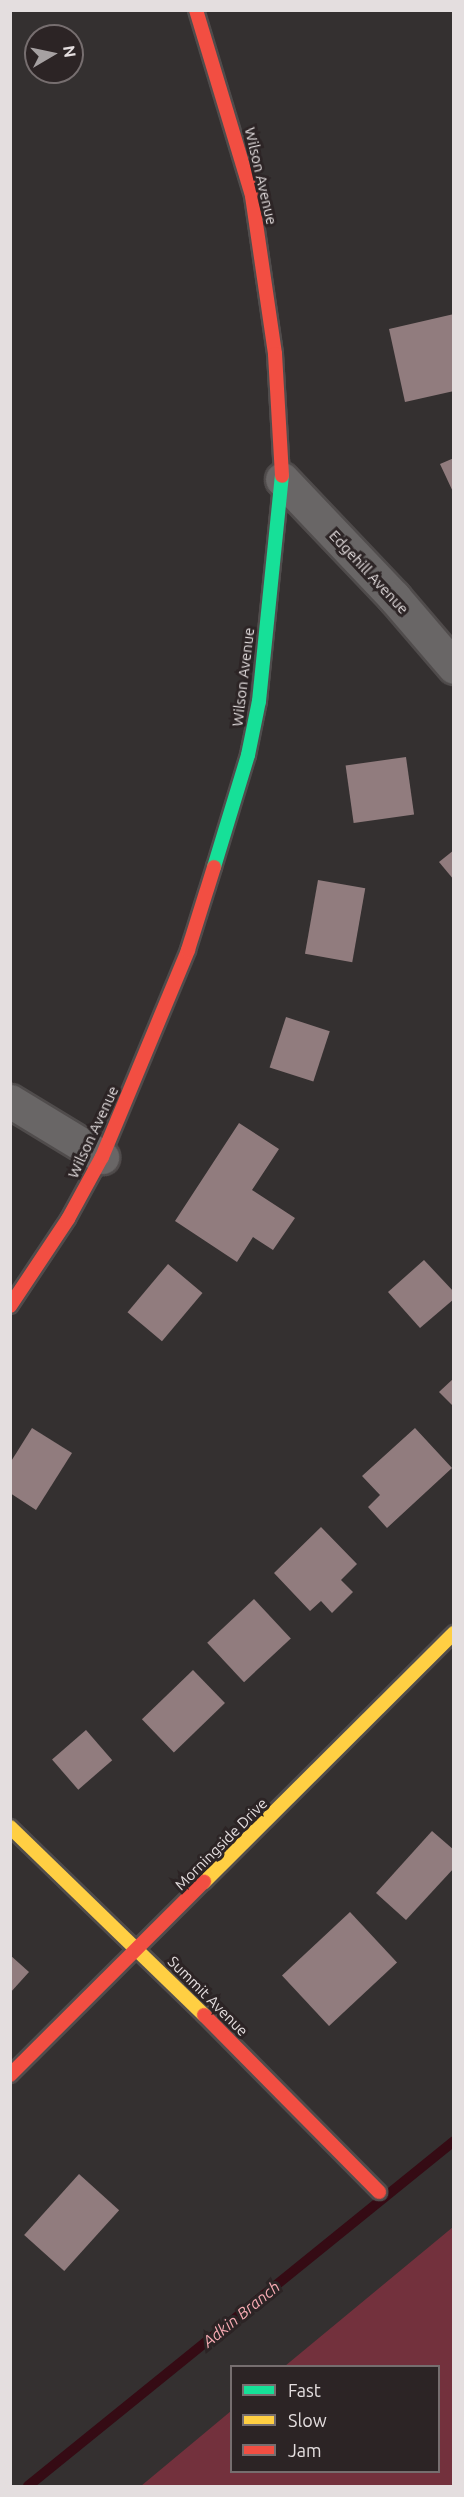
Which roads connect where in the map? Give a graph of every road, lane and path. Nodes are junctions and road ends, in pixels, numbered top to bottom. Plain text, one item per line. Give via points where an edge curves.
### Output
1 (196, 10) edge
2 (282, 479) junction
3 (453, 667) edge
4 (10, 1101) edge
5 (102, 1157) junction
6 (10, 1306) edge
7 (453, 1633) edge
8 (10, 1827) edge
9 (139, 1949) junction
10 (10, 2075) edge
11 (379, 2192) dead end

1 - 2 street, Wilson Avenue via 252,196 275,354
2 - 3 street, Edgehill Avenue via 394,597
2 - 5 street, Wilson Avenue via 259,701 248,755 188,950
4 - 5 street
5 - 6 street, Wilson Avenue via 68,1219
7 - 9 street, Morningside Drive
8 - 9 street, Summit Avenue
9 - 10 street, Morningside Drive
9 - 11 street, Summit Avenue

